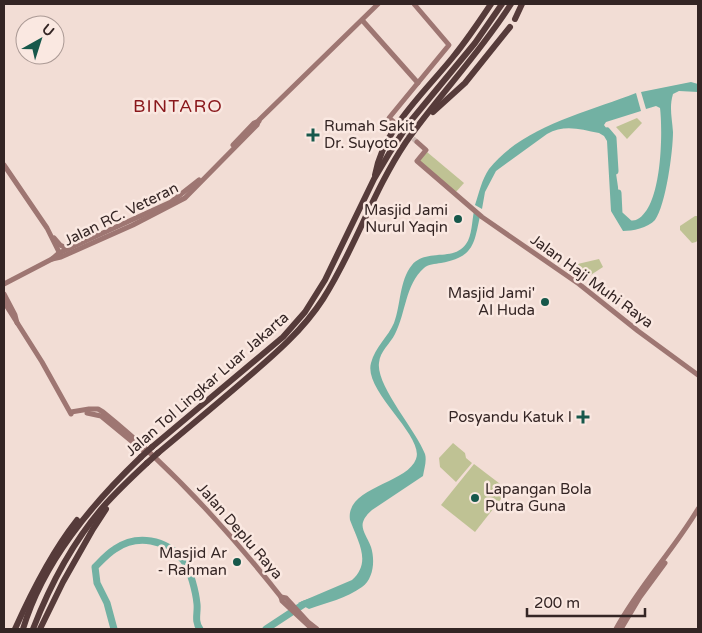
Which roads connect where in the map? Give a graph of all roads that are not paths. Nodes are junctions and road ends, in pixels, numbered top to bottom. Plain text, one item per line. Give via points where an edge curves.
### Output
1 (378, 4) edge
2 (414, 4) edge
3 (491, 4) edge
4 (502, 4) edge
5 (511, 4) edge
6 (522, 4) edge
7 (514, 19) dead end
8 (362, 20) junction
9 (510, 27) dead end
10 (418, 83) junction
11 (424, 119) junction
12 (396, 123) dead end
13 (417, 142) dead end
14 (4, 166) edge
15 (374, 179) junction
16 (199, 183) junction
17 (48, 230) junction
18 (68, 249) junction
19 (60, 255) junction
20 (4, 284) edge
21 (4, 294) edge
22 (4, 302) edge
23 (17, 323) junction
24 (698, 375) edge
25 (114, 495) junction
26 (95, 504) junction
27 (698, 510) edge
28 (698, 515) edge
29 (300, 617) junction
30 (15, 629) edge
31 (23, 629) edge
32 (33, 629) edge
33 (40, 629) edge
34 (312, 629) edge
35 (317, 629) edge
36 (616, 629) edge
37 (621, 629) edge

1 - 8 main road, Jalan RC. Veteran
2 - 10 main road via 449,45
3 - 15 highway via 389,138
4 - 15 highway, Jalan Tol Lingkar Luar Jakarta via 475,43 409,123
5 - 11 highway, Jalan Tol Lingkar Luar Jakarta via 483,46
6 - 7 highway
8 - 10 main road
8 - 16 main road, Jalan RC. Veteran via 254,123
9 - 11 highway via 465,83
10 - 12 main road via 389,118
11 - 25 highway, Jalan Tol Lingkar Luar Jakarta, bridge via 391,168 340,270 309,318 284,345
13 - 24 main road, Jalan Haji Muhi Raya via 426,150 417,162 470,207 579,284
14 - 17 main road
15 - 26 highway, Jalan Tol Lingkar Luar Jakarta, bridge via 317,295 298,321 152,447
16 - 18 main road, Jalan RC. Veteran via 171,202
16 - 19 main road, Jalan RC. Veteran via 172,206
17 - 18 main road via 60,245
17 - 19 main road
18 - 19 main road, Jalan RC. Veteran
19 - 20 main road, Jalan RC. Veteran
21 - 23 main road, Jalan Deplu Raya
22 - 23 main road, Jalan Deplu Raya
23 - 29 main road, Jalan Deplu Raya via 71,412 89,411 101,416 179,481
25 - 32 highway, Jalan Tol Lingkar Luar Jakarta via 91,522 61,567
25 - 33 highway via 63,582
26 - 30 highway via 76,522 52,556
26 - 31 highway, Jalan Tol Lingkar Luar Jakarta via 54,562
27 - 36 main road via 637,594
28 - 37 main road
29 - 34 main road, Jalan Deplu Raya
29 - 35 main road, Jalan Deplu Raya

